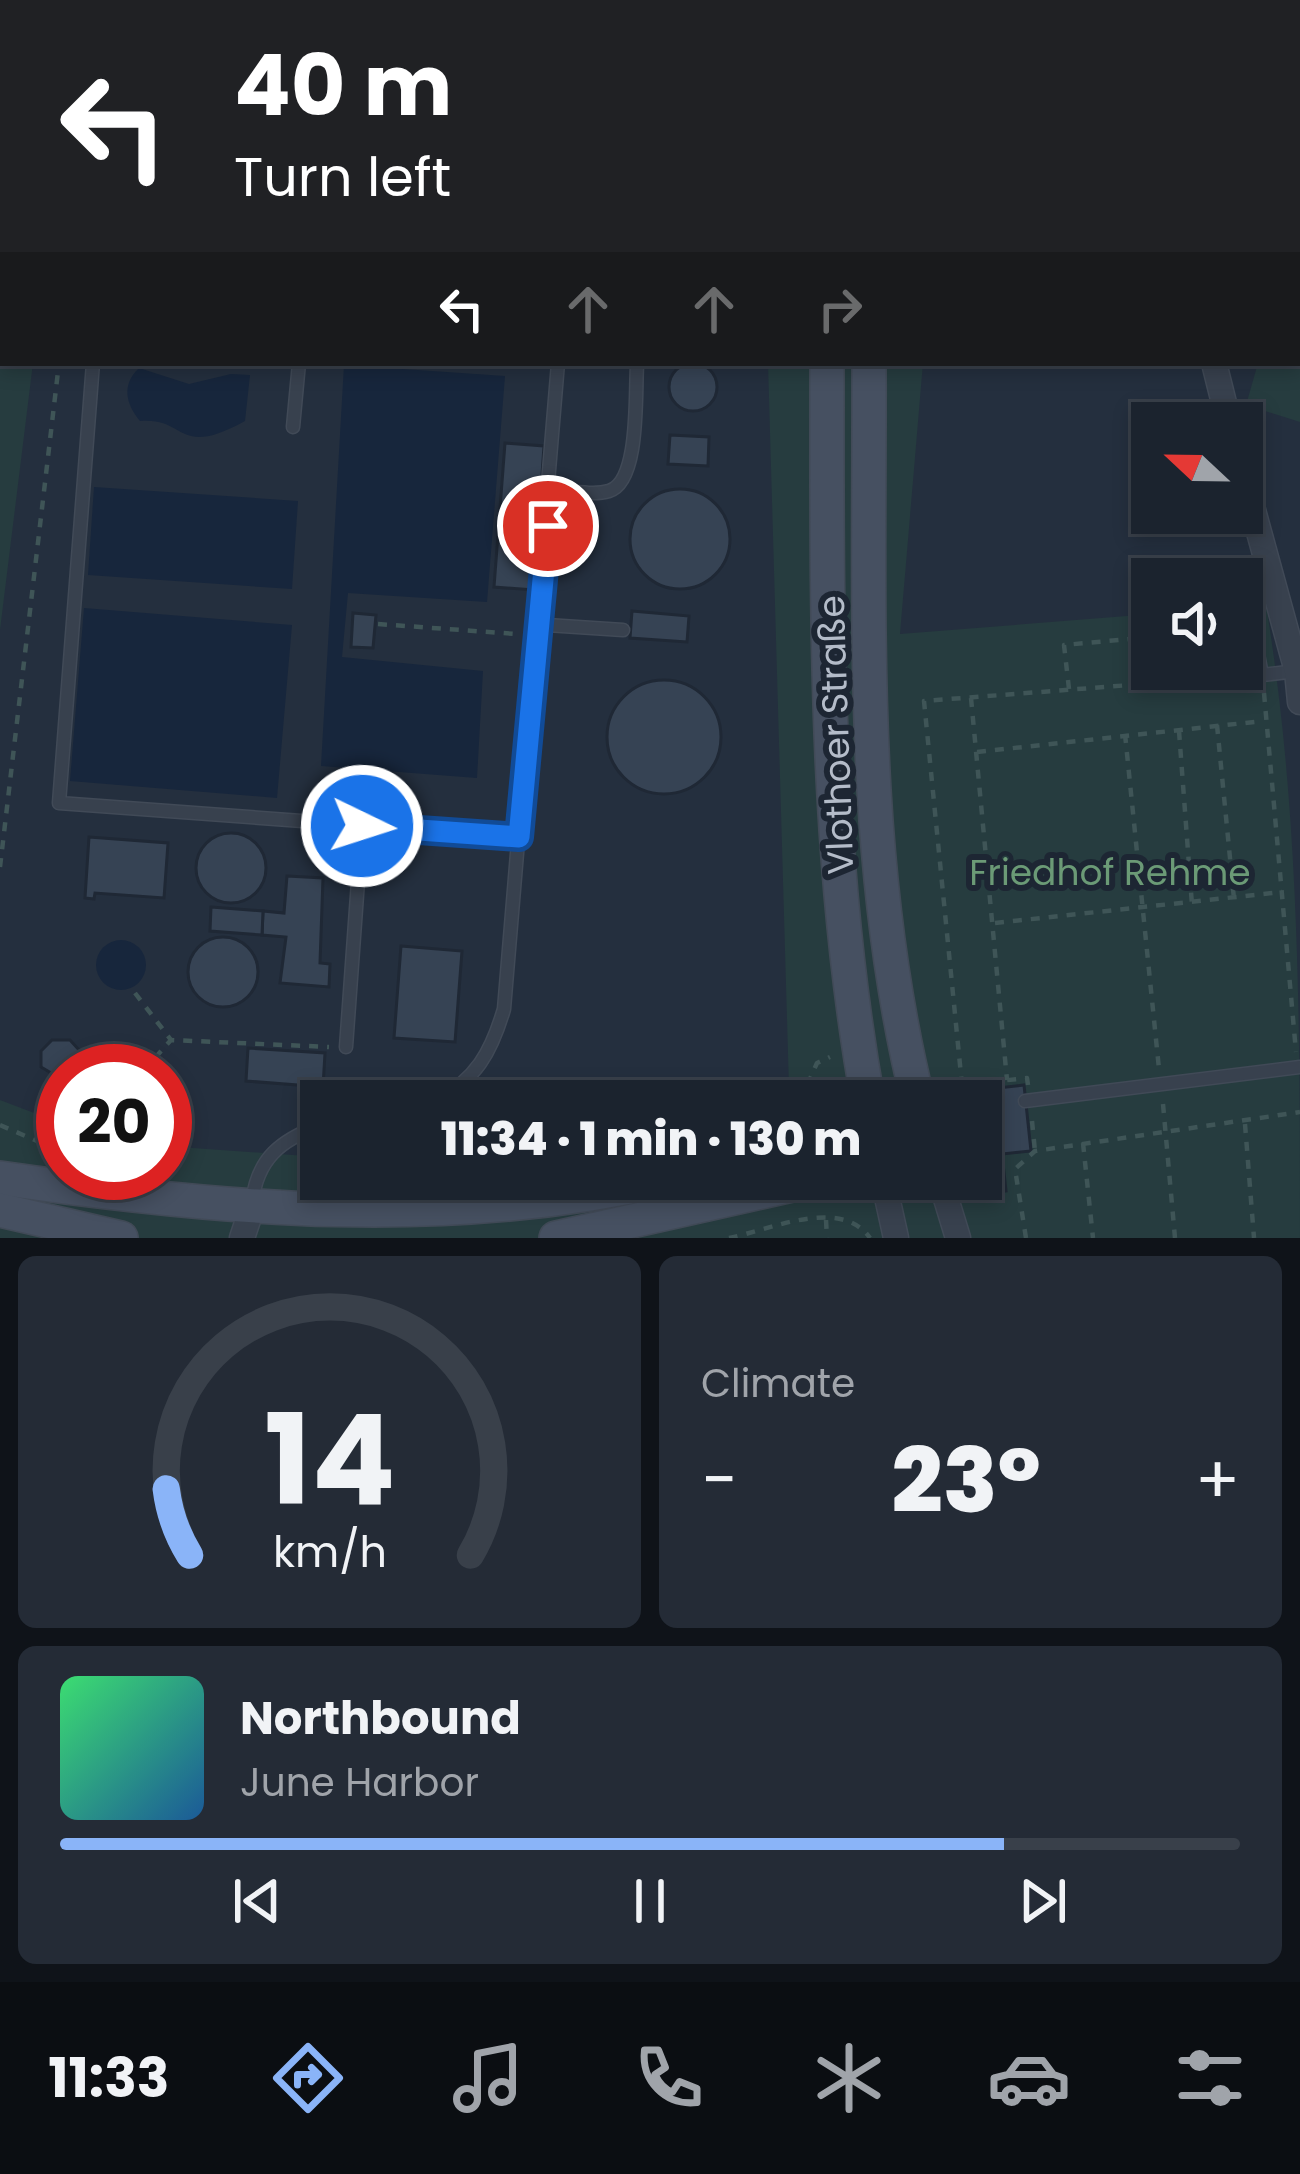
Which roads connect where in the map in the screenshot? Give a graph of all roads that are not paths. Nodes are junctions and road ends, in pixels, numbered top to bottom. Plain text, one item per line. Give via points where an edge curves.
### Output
1 (94, 366) edge
2 (299, 366) edge
3 (558, 366) edge
4 (637, 366) edge
5 (826, 366) edge
6 (869, 366) edge
7 (1215, 366) edge
8 (1224, 402) edge
9 (293, 427) dead end
10 (551, 489) junction
11 (1260, 534) edge
12 (623, 630) dead end
13 (538, 636) junction
14 (1297, 671) junction
15 (1263, 675) edge
16 (1300, 702) edge
17 (362, 826) junction
18 (519, 837) junction
19 (346, 1047) road end
20 (1299, 1067) edge
21 (468, 1080) edge
22 (864, 1080) edge
23 (914, 1080) edge
24 (1027, 1100) road end
25 (300, 1133) edge
26 (0, 1178) edge
27 (534, 1200) edge
28 (725, 1200) edge
29 (888, 1200) edge
30 (946, 1200) edge
31 (0, 1210) edge
32 (250, 1228) edge
33 (120, 1238) edge
34 (556, 1238) edge
35 (896, 1238) edge
36 (958, 1238) edge

1 - 17 lane via 59,803
2 - 9 lane
3 - 10 lane
4 - 10 lane via 630,468 621,484 607,492
5 - 22 main road, Vlothoer Straße via 836,848
6 - 23 main road, Vlothoer Straße via 870,772 887,952
7 - 8 street
10 - 13 lane
11 - 14 street
12 - 13 lane via 547,625
13 - 18 lane
14 - 15 lane
14 - 16 street
17 - 18 lane
17 - 19 lane
18 - 21 lane via 496,1037
20 - 24 lane
25 - 32 lane via 263,1162
26 - 32 main road
27 - 32 main road
28 - 34 main road
29 - 35 street
30 - 36 street
31 - 33 main road

